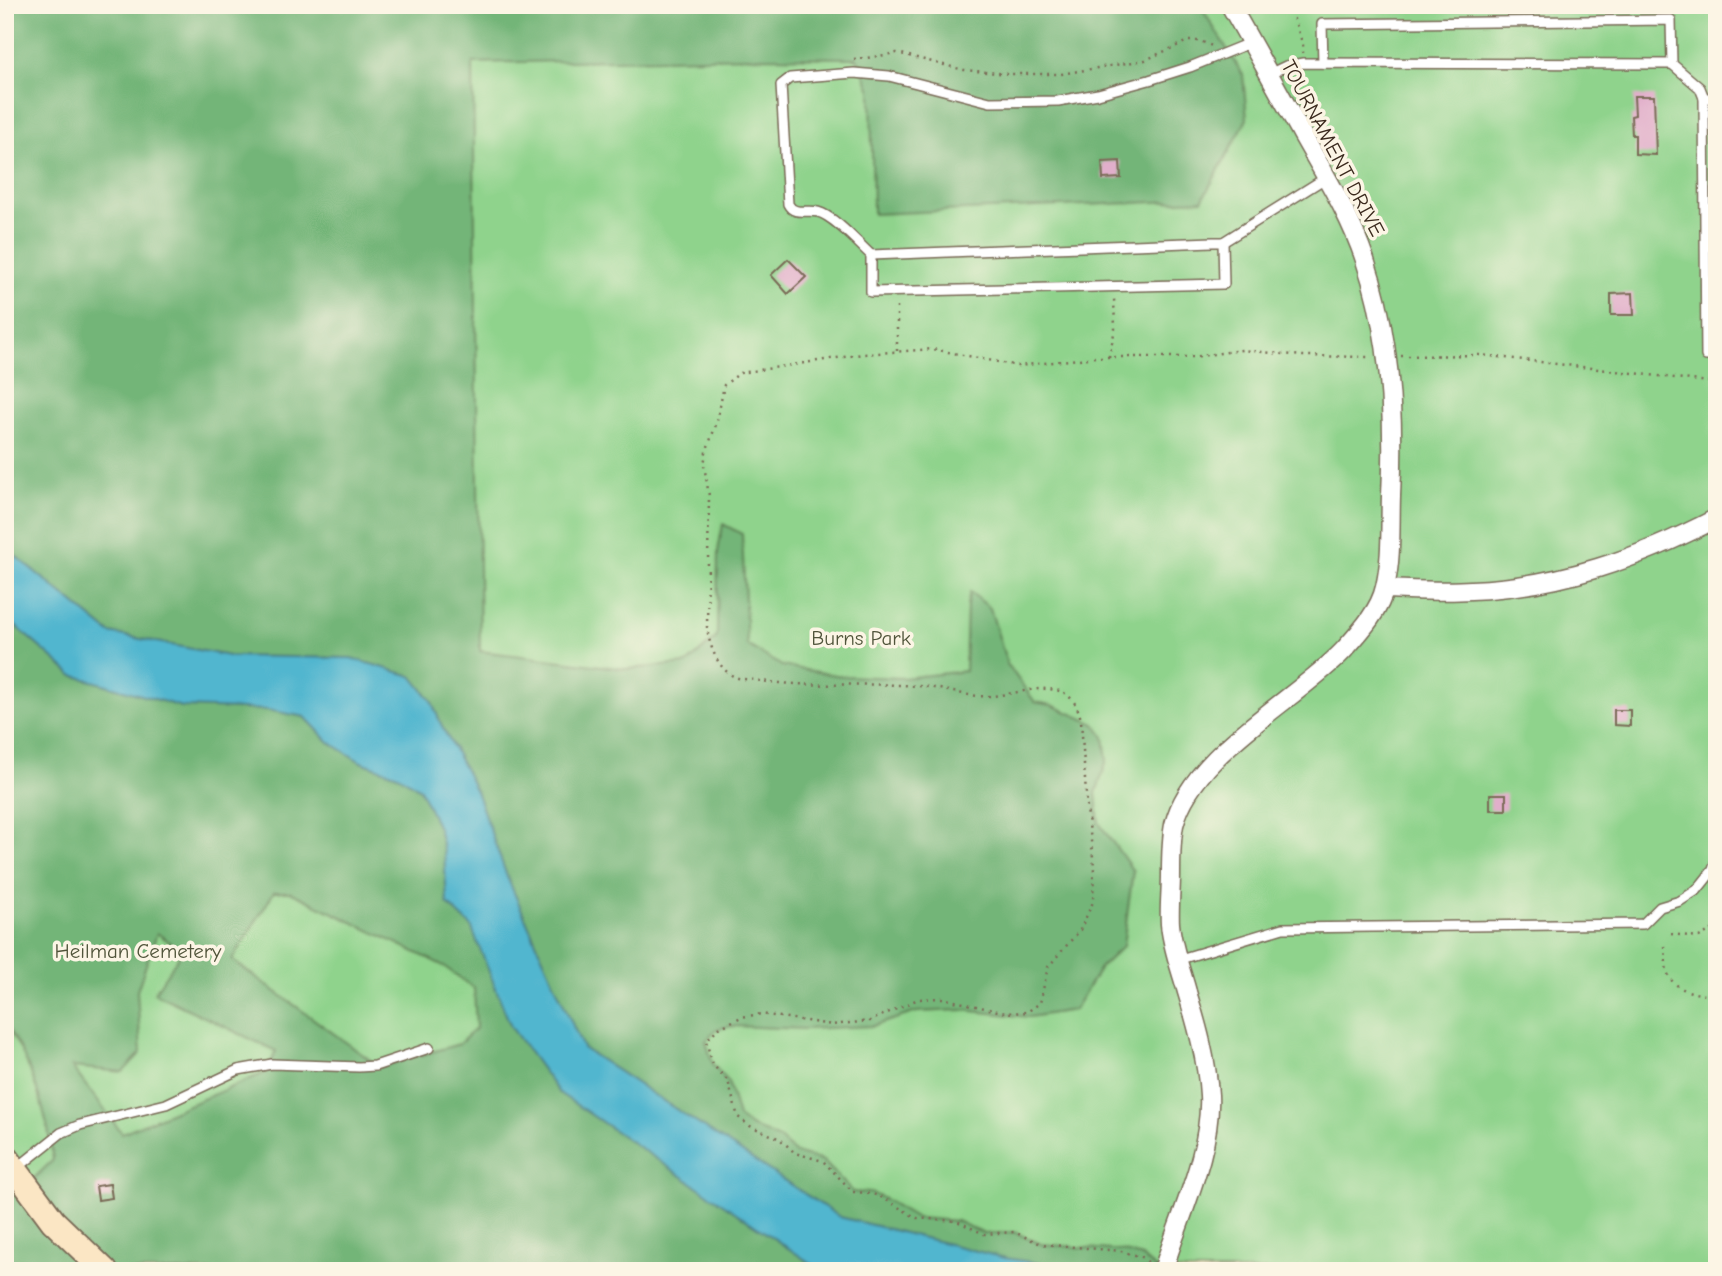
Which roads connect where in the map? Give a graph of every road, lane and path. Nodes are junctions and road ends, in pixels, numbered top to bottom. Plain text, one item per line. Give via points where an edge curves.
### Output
1 (1230, 5) edge
2 (1289, 5) edge
3 (1717, 9) edge
4 (1671, 20) junction
5 (1251, 42) junction
6 (1229, 52) junction
7 (1303, 63) junction
8 (1323, 63) junction
9 (1672, 64) junction
10 (835, 73) junction
11 (1269, 74) junction
12 (1704, 98) junction
13 (1717, 98) edge
14 (1327, 177) junction
15 (1223, 242) junction
16 (871, 255) junction
17 (1113, 286) junction
18 (898, 292) junction
19 (897, 351) junction
20 (1717, 356) edge
21 (1109, 357) junction
22 (1386, 357) junction
23 (1717, 383) edge
24 (1713, 520) edge
25 (1717, 539) edge
26 (1385, 589) junction
27 (1717, 858) edge
28 (1717, 927) edge
29 (1671, 934) dead end
30 (1665, 946) dead end
31 (1177, 960) junction
32 (1717, 996) edge
33 (429, 1048) dead end
34 (8, 1167) edge
35 (1157, 1267) edge
36 (105, 1271) edge

1 - 5 street, TOURNAMENT DRIVE
2 - 7 path via 1303,45
3 - 4 path via 1680,10
4 - 8 lane via 1322,24
4 - 9 lane
5 - 6 lane
5 - 11 street, TOURNAMENT DRIVE
6 - 10 lane via 1098,94 1006,103 976,100 890,76
6 - 10 path via 1188,41 1145,61 1039,75 964,70 897,53 858,58
7 - 8 lane
7 - 11 lane
8 - 9 lane
9 - 12 lane via 1700,88
10 - 16 lane via 790,78 781,85 788,204 796,211 827,216
11 - 14 street, TOURNAMENT DRIVE
12 - 13 lane
12 - 20 lane via 1706,356
14 - 15 lane
14 - 22 street, TOURNAMENT DRIVE via 1365,259 1380,311
15 - 16 lane
15 - 17 lane via 1224,284
16 - 18 lane via 872,292
17 - 18 lane
17 - 21 path via 1115,329
18 - 19 path
19 - 21 path via 944,350 1008,366
19 - 35 path via 750,372 724,385 704,465 709,496 708,641 734,677 812,686 920,686 984,696 1040,689 1067,695 1079,709 1081,720 1093,902 1080,930 1048,967 1040,1003 1027,1012 1006,1013 942,998 918,999 870,1021 832,1025 761,1014 741,1017 717,1029 706,1041 713,1065 730,1088 738,1117 780,1139 795,1153 823,1161 853,1192 881,1197 918,1218 957,1221 984,1234 1014,1232 1041,1244 1121,1251
21 - 22 path via 1193,357 1242,350
22 - 23 path via 1481,355
22 - 26 street, TOURNAMENT DRIVE via 1392,478
24 - 25 lane
24 - 26 street via 1639,555 1547,581 1473,590
26 - 31 street, TOURNAMENT DRIVE via 1375,611 1340,654 1249,727 1215,760 1182,806 1172,841 1170,925
27 - 31 lane via 1697,890 1660,907 1643,924 1283,928
28 - 29 path via 1699,937
30 - 32 path via 1670,978 1688,991
31 - 35 street, TOURNAMENT DRIVE via 1199,1033 1209,1099 1201,1152
33 - 34 lane via 375,1066 272,1064 238,1070 166,1104 61,1133
34 - 36 street via 53,1221

